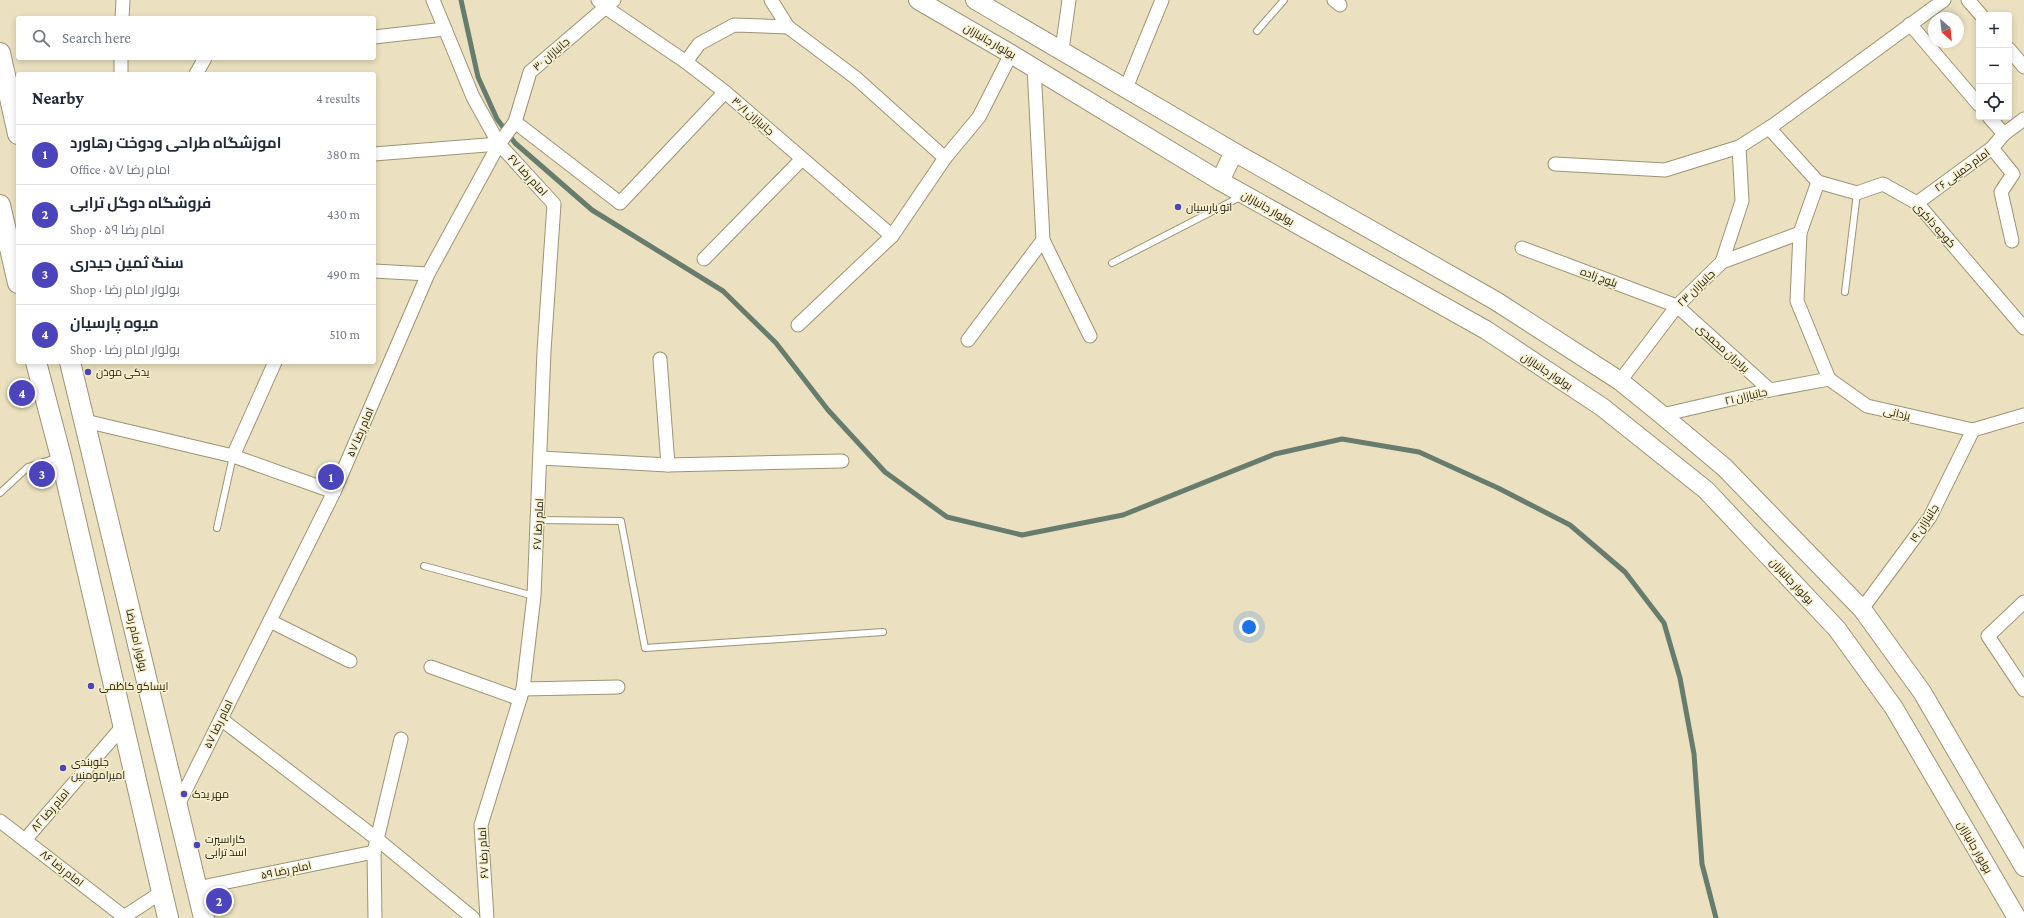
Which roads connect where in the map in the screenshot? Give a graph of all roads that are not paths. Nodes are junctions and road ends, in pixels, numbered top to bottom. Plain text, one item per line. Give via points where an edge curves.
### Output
1 (123, 0) edge
2 (433, 0) edge
3 (771, 0) edge
4 (918, 0) edge
5 (975, 0) edge
6 (1069, 0) edge
7 (1162, 0) edge
8 (1284, 0) edge
9 (1944, 0) edge
10 (1968, 0) edge
11 (606, 2) edge
12 (1978, 12) edge
13 (122, 16) edge
14 (1910, 24) junction
15 (788, 27) junction
16 (445, 29) junction
17 (1257, 31) dead end
18 (376, 37) edge
19 (1062, 50) junction
20 (0, 53) edge
21 (2012, 53) edge
22 (1011, 54) junction
23 (121, 60) edge
24 (204, 60) edge
25 (686, 62) junction
26 (1034, 67) junction
27 (2024, 67) edge
28 (121, 72) edge
29 (197, 72) edge
30 (1126, 88) junction
31 (725, 92) junction
32 (1976, 101) edge
33 (2024, 119) edge
34 (1992, 120) edge
35 (515, 122) junction
36 (16, 125) edge
37 (1769, 128) junction
38 (2004, 134) junction
39 (500, 144) junction
40 (1739, 147) junction
41 (1992, 148) junction
42 (1234, 152) junction
43 (376, 154) edge
44 (945, 158) junction
45 (802, 159) junction
46 (1555, 164) dead end
47 (2018, 172) edge
48 (1220, 181) junction
49 (1818, 182) junction
50 (1857, 193) junction
51 (1245, 194) junction
52 (1917, 202) junction
53 (0, 205) edge
54 (1800, 233) junction
55 (892, 236) junction
56 (1043, 240) junction
57 (2012, 241) dead end
58 (1522, 248) dead end
59 (704, 259) dead end
60 (1722, 262) junction
61 (1112, 263) dead end
62 (376, 271) edge
63 (16, 274) edge
64 (428, 274) junction
65 (1845, 292) dead end
66 (1677, 306) junction
67 (798, 325) dead end
68 (2024, 328) edge
69 (1090, 336) dead end
70 (968, 340) dead end
71 (660, 359) dead end
72 (37, 364) edge
73 (71, 364) edge
74 (273, 364) edge
75 (1829, 380) junction
76 (1620, 381) junction
77 (1770, 390) junction
78 (1662, 415) junction
79 (2024, 415) edge
80 (85, 421) junction
81 (1973, 430) junction
82 (233, 456) junction
83 (60, 457) junction
84 (541, 458) junction
85 (842, 461) dead end
86 (668, 465) junction
87 (334, 492) junction
88 (0, 493) edge
89 (538, 520) junction
90 (217, 528) dead end
91 (424, 566) dead end
92 (534, 596) junction
93 (2024, 602) edge
94 (1862, 609) junction
95 (270, 621) junction
96 (883, 632) dead end
97 (350, 661) dead end
98 (431, 667) dead end
99 (618, 687) dead end
100 (2024, 690) edge
101 (521, 694) junction
102 (221, 719) junction
103 (123, 726) junction
104 (401, 739) dead end
105 (177, 807) junction
106 (0, 820) edge
107 (25, 840) junction
108 (376, 845) junction
109 (2024, 867) edge
110 (197, 888) junction
111 (162, 892) junction
112 (122, 917) edge
113 (168, 918) edge
114 (204, 918) edge
115 (375, 918) edge
116 (473, 918) edge
117 (487, 918) edge
118 (2017, 918) edge

1 - 13 street
2 - 16 street, امام رضا ۶۷
3 - 15 street
4 - 22 main road, بولوار جانبازان
5 - 19 main road
6 - 19 street
7 - 30 street
8 - 17 lane
9 - 14 street
10 - 12 street
11 - 25 street, جانبازان ۳۰/۱
11 - 35 street, جانبازان ۳۰ via 530,72
14 - 32 street
14 - 37 street
15 - 25 street via 734,25 699,44
15 - 44 street via 856,78
16 - 18 street
16 - 39 street, امام رضا ۶۷ via 473,97
19 - 30 main road
20 - 36 main road
21 - 27 street
22 - 26 main road, بولوار جانبازان
22 - 44 street via 979,117
23 - 28 street
24 - 29 street
25 - 31 street, جانبازان ۳۰/۱
26 - 48 main road, بولوار جانبازان
26 - 56 street
30 - 42 main road
31 - 35 street via 620,203
31 - 45 street, جانبازان ۳۰/۱
33 - 38 street, امام خمینی ۲۶
34 - 38 street
35 - 39 street, جانبازان ۳۰
37 - 40 street
37 - 49 street
38 - 41 street, امام خمینی ۲۶
39 - 43 street
39 - 64 street, امام رضا ۵۷
39 - 84 street, امام رضا ۶۷ via 554,204 544,352
40 - 46 street via 1665,170
40 - 60 street via 1742,201
41 - 47 street
41 - 52 street, امام خمینی ۲۶
42 - 48 main road
42 - 76 main road via 1496,301
44 - 55 street
45 - 55 street, جانبازان ۳۰/۱
45 - 59 street
47 - 57 street via 2001,192
48 - 51 main road, بولوار جانبازان
49 - 50 street
49 - 54 street
50 - 52 street, کوچه ذاکری via 1883,184
50 - 65 lane
51 - 61 lane
51 - 118 main road, بولوار جانبازان via 1486,330 1602,407 1706,490 1837,629 1894,708
52 - 68 street, کوچه ذاکری
53 - 63 main road
54 - 60 street, جانبازان ۲۳
54 - 75 street via 1797,301
55 - 67 street
56 - 69 street
56 - 70 street
58 - 66 street, بلوچ زاده
60 - 66 street, جانبازان ۲۳
62 - 64 street
64 - 87 street, امام رضا ۵۷
66 - 76 street, جانبازان ۲۳
66 - 77 street, برادران محمدی
71 - 86 street
72 - 83 main road
73 - 80 main road, بولوار امام رضا
74 - 82 street
75 - 77 street, جانبازان ۲۱
75 - 81 street, یزدانی via 1867,406
76 - 78 main road
77 - 78 street, جانبازان ۲۱
78 - 94 main road via 1724,467
79 - 81 street
80 - 82 street
80 - 105 main road, بولوار امام رضا
81 - 94 street, جانبازان ۱۹ via 1930,518
82 - 87 street
82 - 90 lane
83 - 88 lane via 28,467
83 - 103 main road
84 - 86 street
84 - 89 street, امام رضا ۶۷
85 - 86 street
87 - 95 street, امام رضا ۵۷
89 - 92 street, امام رضا ۶۷
89 - 96 lane via 621,521 644,648
91 - 92 lane
92 - 101 street, امام رضا ۶۷
93 - 100 street via 1988,636
94 - 109 main road via 1922,692
95 - 97 street
95 - 102 street, امام رضا ۵۷
98 - 101 street
99 - 101 street
101 - 117 street, امام رضا ۶۷ via 481,825
102 - 105 street, امام رضا ۵۷
102 - 108 street
103 - 107 street, امام رضا ۸۲
103 - 111 main road
104 - 108 street
105 - 110 main road, بولوار امام رضا
106 - 107 street, امام رضا ۸۶
107 - 112 street, امام رضا ۸۶
108 - 110 street, امام رضا ۵۹
108 - 115 street
108 - 116 street
110 - 114 main road, بولوار امام رضا
111 - 112 street
111 - 113 main road

